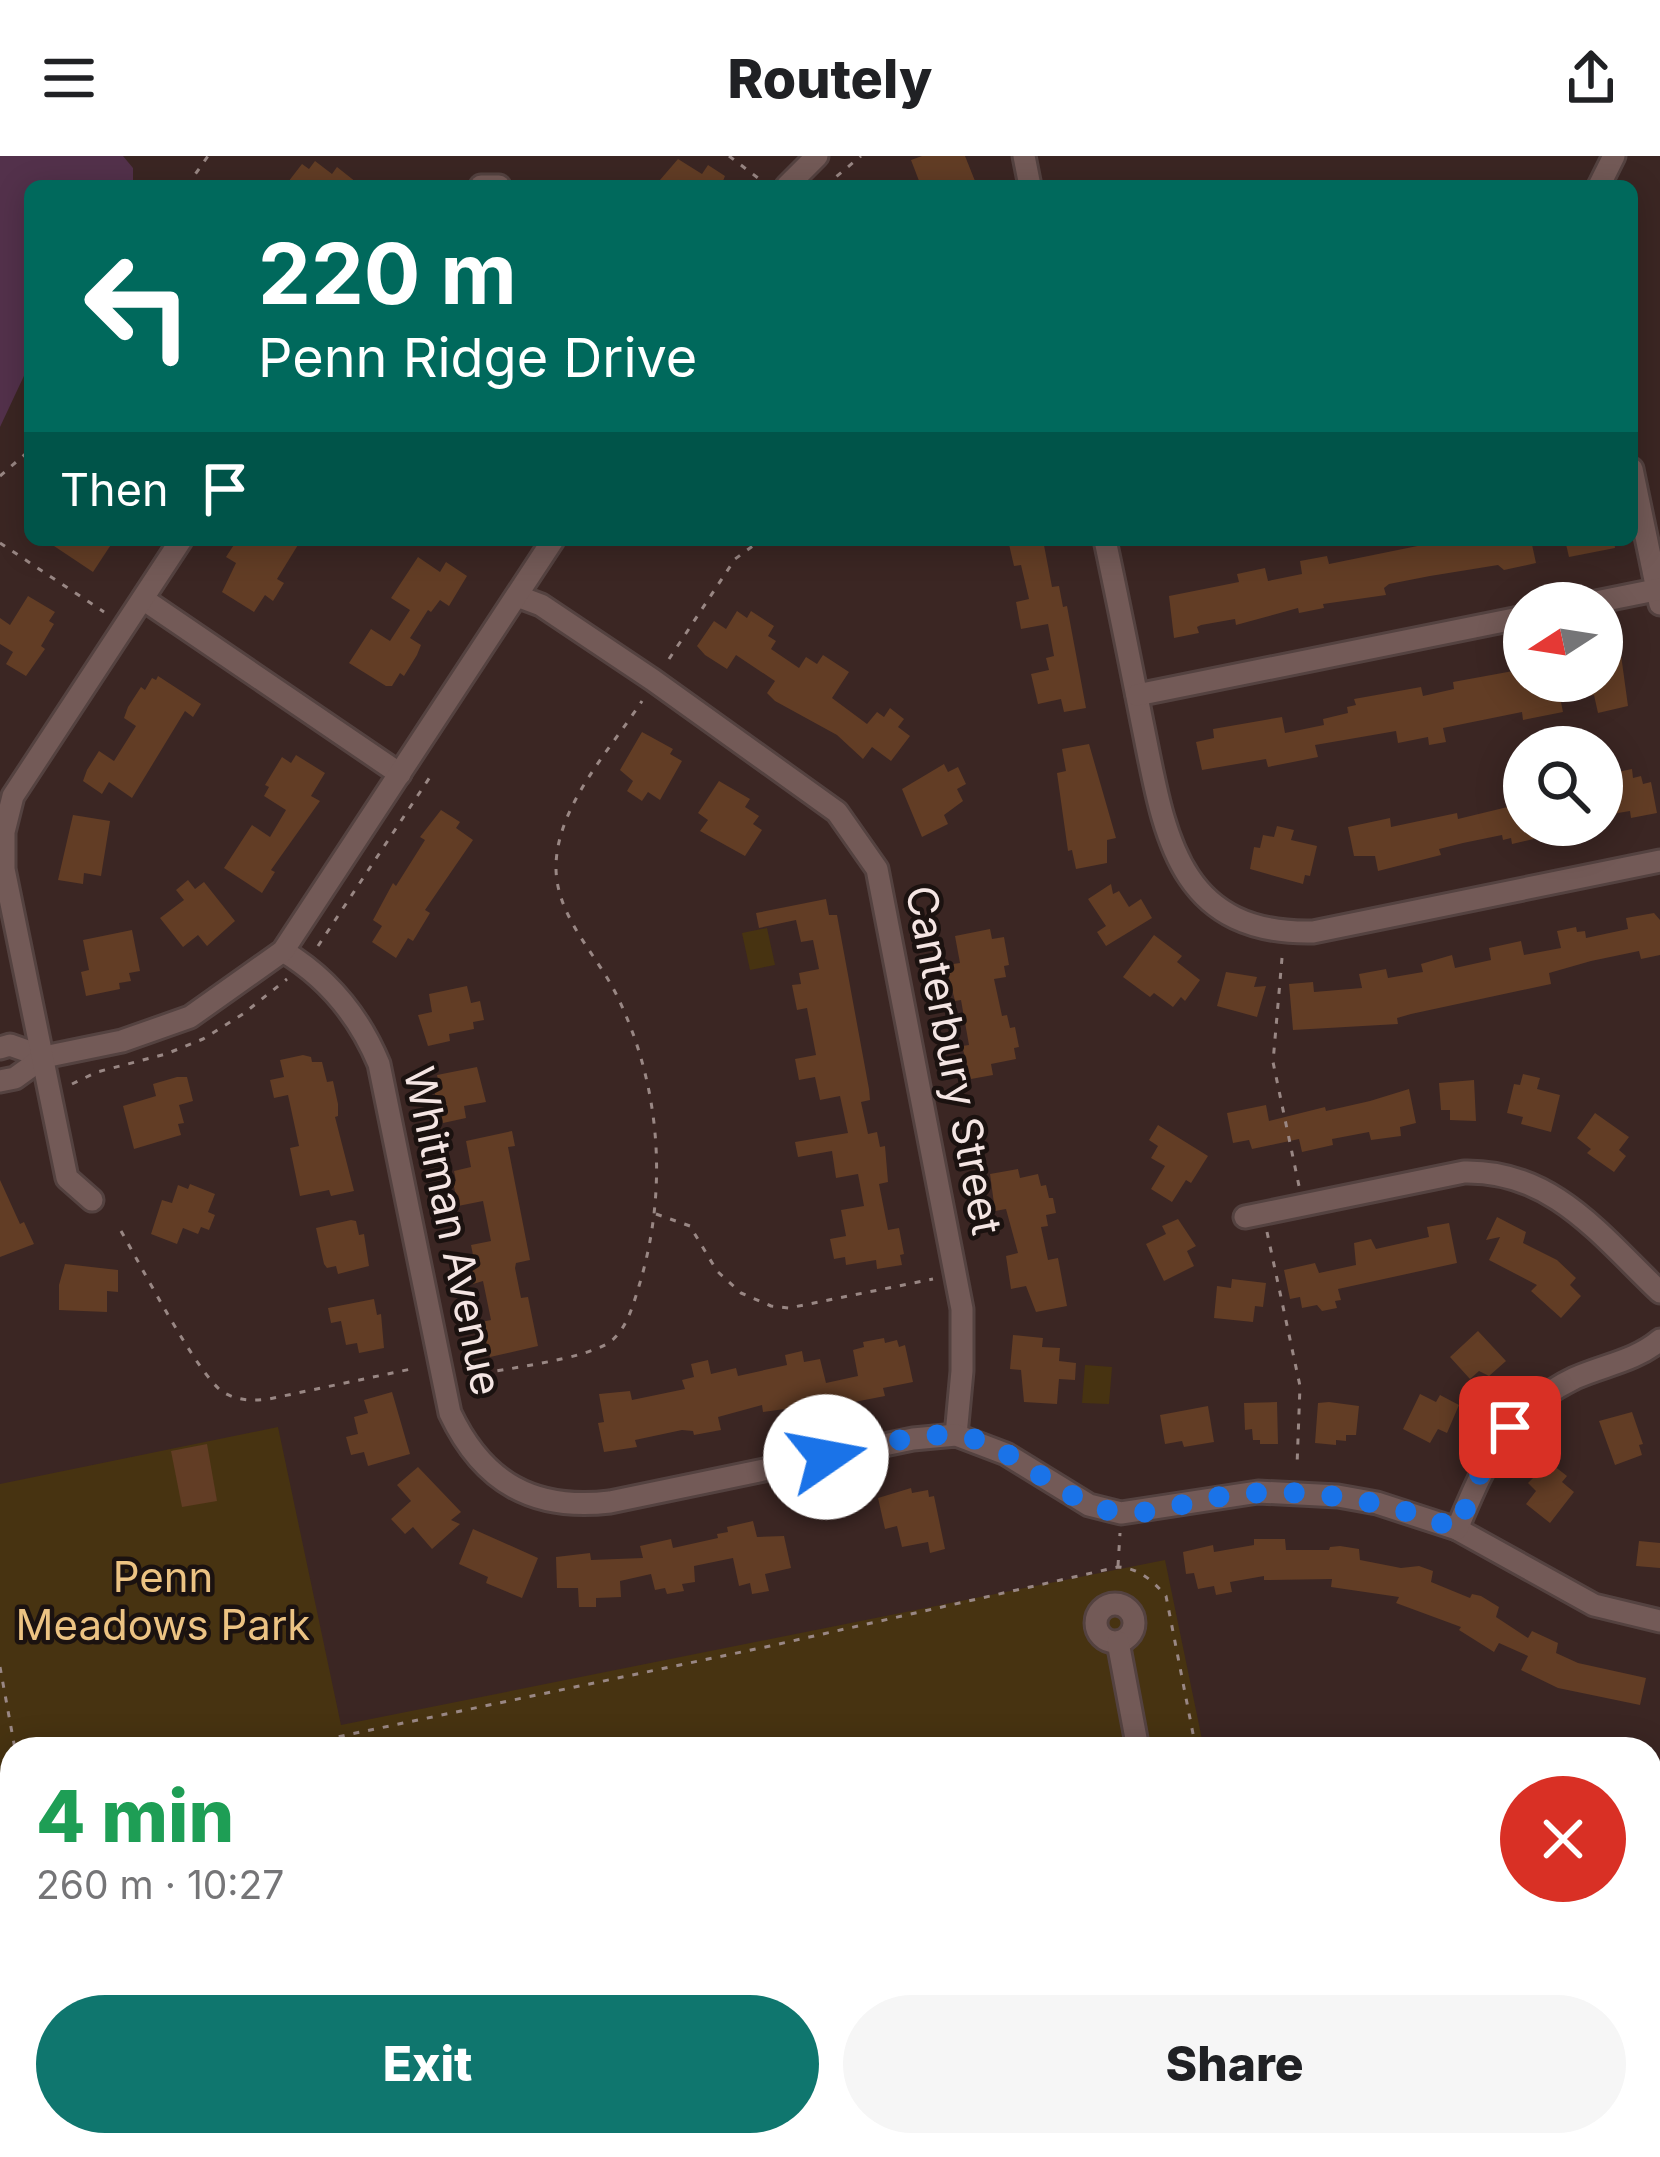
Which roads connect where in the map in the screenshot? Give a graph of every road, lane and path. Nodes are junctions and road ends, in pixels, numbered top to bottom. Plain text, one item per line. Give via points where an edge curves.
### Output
1 (729, 156) edge
2 (818, 156) edge
3 (861, 156) edge
4 (758, 178) dead end
5 (793, 180) edge
6 (831, 180) edge
7 (24, 455) edge
8 (0, 476) edge
9 (1638, 497) edge
10 (0, 543) edge
11 (177, 546) edge
12 (549, 546) edge
13 (753, 546) edge
14 (1106, 546) edge
15 (1659, 594) edge
16 (517, 596) junction
17 (143, 599) junction
18 (1623, 599) edge
19 (104, 612) dead end
20 (1503, 621) edge
21 (669, 659) dead end
22 (1137, 695) junction
23 (642, 700) dead end
24 (400, 774) junction
25 (1660, 861) edge
26 (283, 951) junction
27 (1282, 958) dead end
28 (0, 1048) edge
29 (44, 1057) junction
30 (0, 1081) edge
31 (92, 1201) dead end
32 (1302, 1206) junction
33 (655, 1214) junction
34 (1254, 1216) joint
35 (121, 1231) dead end
36 (934, 1279) dead end
37 (1660, 1292) edge
38 (1660, 1340) edge
39 (416, 1368) dead end
40 (468, 1376) dead end
41 (956, 1435) junction
42 (1297, 1466) dead end
43 (1457, 1529) junction
44 (1120, 1532) dead end
45 (1118, 1567) junction
46 (1660, 1621) edge
47 (1118, 1642) dead end
48 (0, 1667) edge
49 (13, 1737) edge
50 (328, 1737) edge
51 (1136, 1737) edge
52 (1194, 1737) edge

1 - 4 path
2 - 5 street
3 - 6 path
7 - 8 path
9 - 15 street
10 - 19 path
11 - 17 street
12 - 16 street
13 - 21 path via 735,559
14 - 22 street
15 - 18 street
16 - 24 street
16 - 41 street, Canterbury Street via 542,605 838,812 877,869 962,1309
17 - 24 street
17 - 29 street via 13,796 4,832 4,869
20 - 22 street
22 - 25 street via 1179,864 1213,903 1262,928 1313,932
23 - 33 path via 566,818 556,865 568,918 618,997 640,1054 657,1149
24 - 26 street
26 - 29 street via 190,1017
26 - 41 street, Whitman Avenue via 365,1029 379,1064 450,1413 481,1463 520,1492 575,1506 610,1502
27 - 32 path via 1273,1062
28 - 29 street
29 - 30 street
29 - 31 street via 67,1178
32 - 34 street
32 - 37 street via 1465,1172 1518,1177 1570,1206
33 - 36 path via 690,1226 728,1284 770,1306
33 - 40 path via 632,1308 614,1340
34 - 42 path via 1300,1386
35 - 39 path via 204,1371 226,1394 268,1399
38 - 43 street via 1531,1406 1493,1448
41 - 43 street, Whitman Avenue via 1006,1454 1089,1505 1120,1513 1296,1493 1377,1503
43 - 46 street, Whitman Avenue via 1594,1605
44 - 45 path
45 - 50 path
45 - 52 path via 1150,1579 1166,1596
47 - 51 street
48 - 49 path

